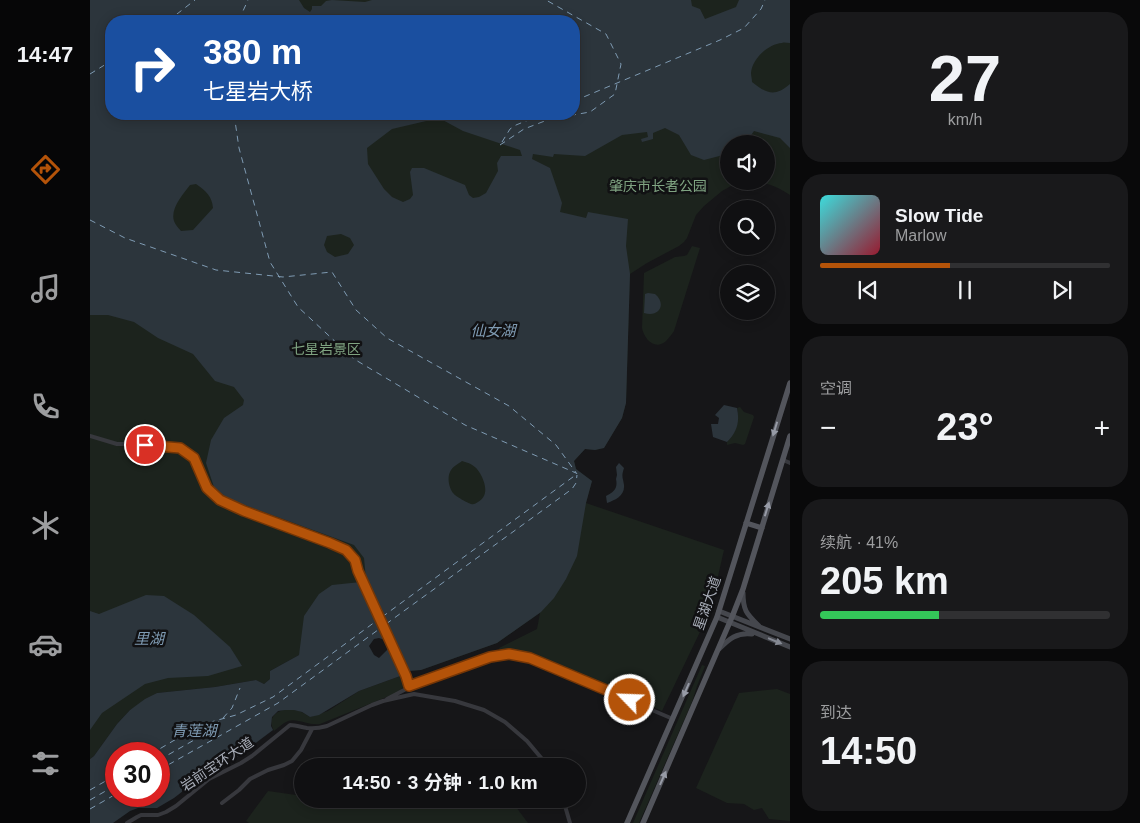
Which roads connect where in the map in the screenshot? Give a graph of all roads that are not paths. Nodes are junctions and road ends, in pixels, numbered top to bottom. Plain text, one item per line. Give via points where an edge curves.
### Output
1 (790, 382) edge
2 (90, 436) edge
3 (790, 436) edge
4 (783, 460) junction
5 (790, 463) edge
6 (746, 523) junction
7 (762, 528) junction
8 (743, 589) junction
9 (718, 614) junction
10 (731, 620) junction
11 (762, 628) junction
12 (759, 634) junction
13 (790, 640) edge
14 (790, 647) edge
15 (718, 649) junction
16 (698, 661) junction
17 (710, 667) junction
18 (408, 687) junction
19 (412, 695) junction
20 (383, 702) junction
21 (673, 718) junction
22 (312, 729) junction
23 (542, 758) edge
24 (222, 803) dead end
25 (566, 808) edge
26 (127, 823) edge
27 (570, 823) edge
28 (627, 823) edge
29 (643, 823) edge

1 -> 6 main road, 星湖大道
2 - 18 street via 117,444 180,448 194,458 207,488 220,500 346,550 355,560
3 - 4 main road, 星湖大道
4 - 5 street
7 -> 4 main road, 星湖大道
6 - 7 main road
6 - 9 main road, 星湖大道
7 - 8 main road, 星湖大道
8 - 10 main road, 星湖大道
8 - 11 main road via 744,609
9 - 10 main road
9 - 16 main road, 星湖大道
10 - 11 main road
10 - 12 main road
10 - 15 main road, 星湖大道
11 - 13 main road
12 -> 14 main road
12 - 15 main road via 735,635
15 - 17 main road, 星湖大道
16 - 17 main road
16 -> 21 main road, 星湖大道
29 -> 17 main road, 星湖大道
18 - 19 street via 407,693
18 - 19 street via 415,688
18 - 20 street
18 - 21 street via 490,657 509,654 530,658
19 - 20 street
19 - 23 street via 455,701 495,716 527,740
20 - 22 street via 327,726
21 - 28 main road, 星湖大道
22 - 24 street via 292,761 250,779
22 - 26 street, 岩前宝环大道 via 294,724 287,726 252,756 209,779 176,806 158,815 141,815
25 - 27 street

